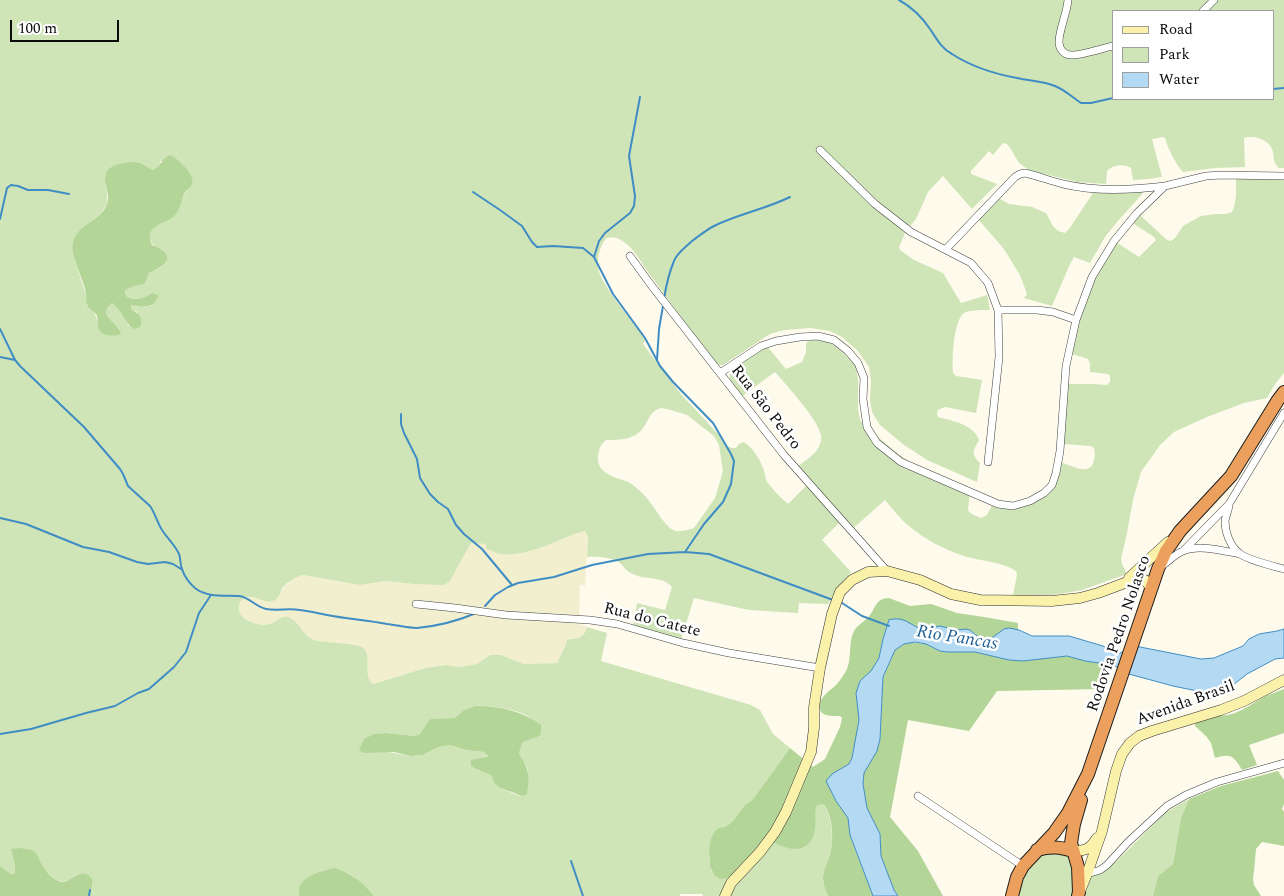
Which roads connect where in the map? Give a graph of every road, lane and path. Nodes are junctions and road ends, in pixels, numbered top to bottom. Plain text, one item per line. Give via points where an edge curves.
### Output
1 (1068, 0) edge
2 (1214, 0) edge
3 (1205, 10) edge
4 (1112, 46) edge
5 (820, 150) dead end
6 (1284, 176) edge
7 (1165, 186) junction
8 (946, 249) junction
9 (630, 256) dead end
10 (998, 310) junction
11 (1076, 320) junction
12 (720, 373) junction
13 (1284, 392) edge
14 (1284, 413) edge
15 (988, 462) dead end
16 (1229, 504) junction
17 (1180, 530) junction
18 (1184, 550) junction
19 (1240, 554) junction
20 (1158, 569) junction
21 (1284, 569) edge
22 (887, 571) junction
23 (1122, 583) junction
24 (1151, 588) junction
25 (416, 604) dead end
26 (820, 668) junction
27 (1284, 680) edge
28 (1284, 763) edge
29 (1088, 774) junction
30 (918, 796) dead end
31 (1102, 832) junction
32 (1038, 850) junction
33 (1073, 851) junction
34 (1023, 866) junction
35 (1087, 874) junction
36 (1079, 894) edge
37 (725, 896) edge
38 (1012, 896) edge

1 - 4 street via 1059,41 1065,54 1072,56
2 - 3 street
5 - 8 street via 875,204 911,232
6 - 7 street via 1206,176
7 - 8 street via 1096,189 1020,174
7 - 11 street via 1114,241 1092,277
8 - 10 street via 971,263 988,283
9 - 12 street, Rua São Pedro
10 - 11 street via 1053,312
10 - 15 street via 999,357
11 - 12 street via 1066,366 1060,451 1052,485 1030,501 1014,506 998,504 901,462 877,443 867,427 864,378 858,362 834,340 818,336 776,341 761,346
12 - 22 street, Rua São Pedro via 784,455
13 - 17 highway, Rodovia Pedro Nolasco via 1231,476
14 - 16 street
16 - 18 street
16 - 19 street via 1226,532
17 - 20 highway, Rodovia Pedro Nolasco
17 - 23 street
18 - 19 street via 1217,549
18 - 20 street
19 - 21 street
20 - 24 highway, Rodovia Pedro Nolasco
22 - 23 street via 920,580 951,594 980,600 1080,598
22 - 26 street via 868,572 852,580 840,592
23 - 24 street via 1142,578
24 - 29 highway, Rodovia Pedro Nolasco
25 - 26 street, Rua do Catete via 617,624 683,643
26 - 37 street via 811,752 786,812 775,832 731,883
27 - 31 street, Avenida Brasil via 1236,704 1152,731 1130,743 1116,771
28 - 35 street via 1217,782 1186,795 1167,806 1107,865
29 - 32 highway, Rodovia Pedro Nolasco via 1068,813
29 - 33 highway, Rodovia Pedro Nolasco via 1074,824
30 - 34 street
31 - 33 street via 1088,849
31 - 35 street, Avenida Brasil
32 - 33 highway via 1048,846
32 - 34 highway, Rodovia Pedro Nolasco
33 - 36 highway, Rodovia Pedro Nolasco via 1078,867
34 - 38 highway, Rodovia Pedro Nolasco
35 - 36 street, Avenida Brasil

